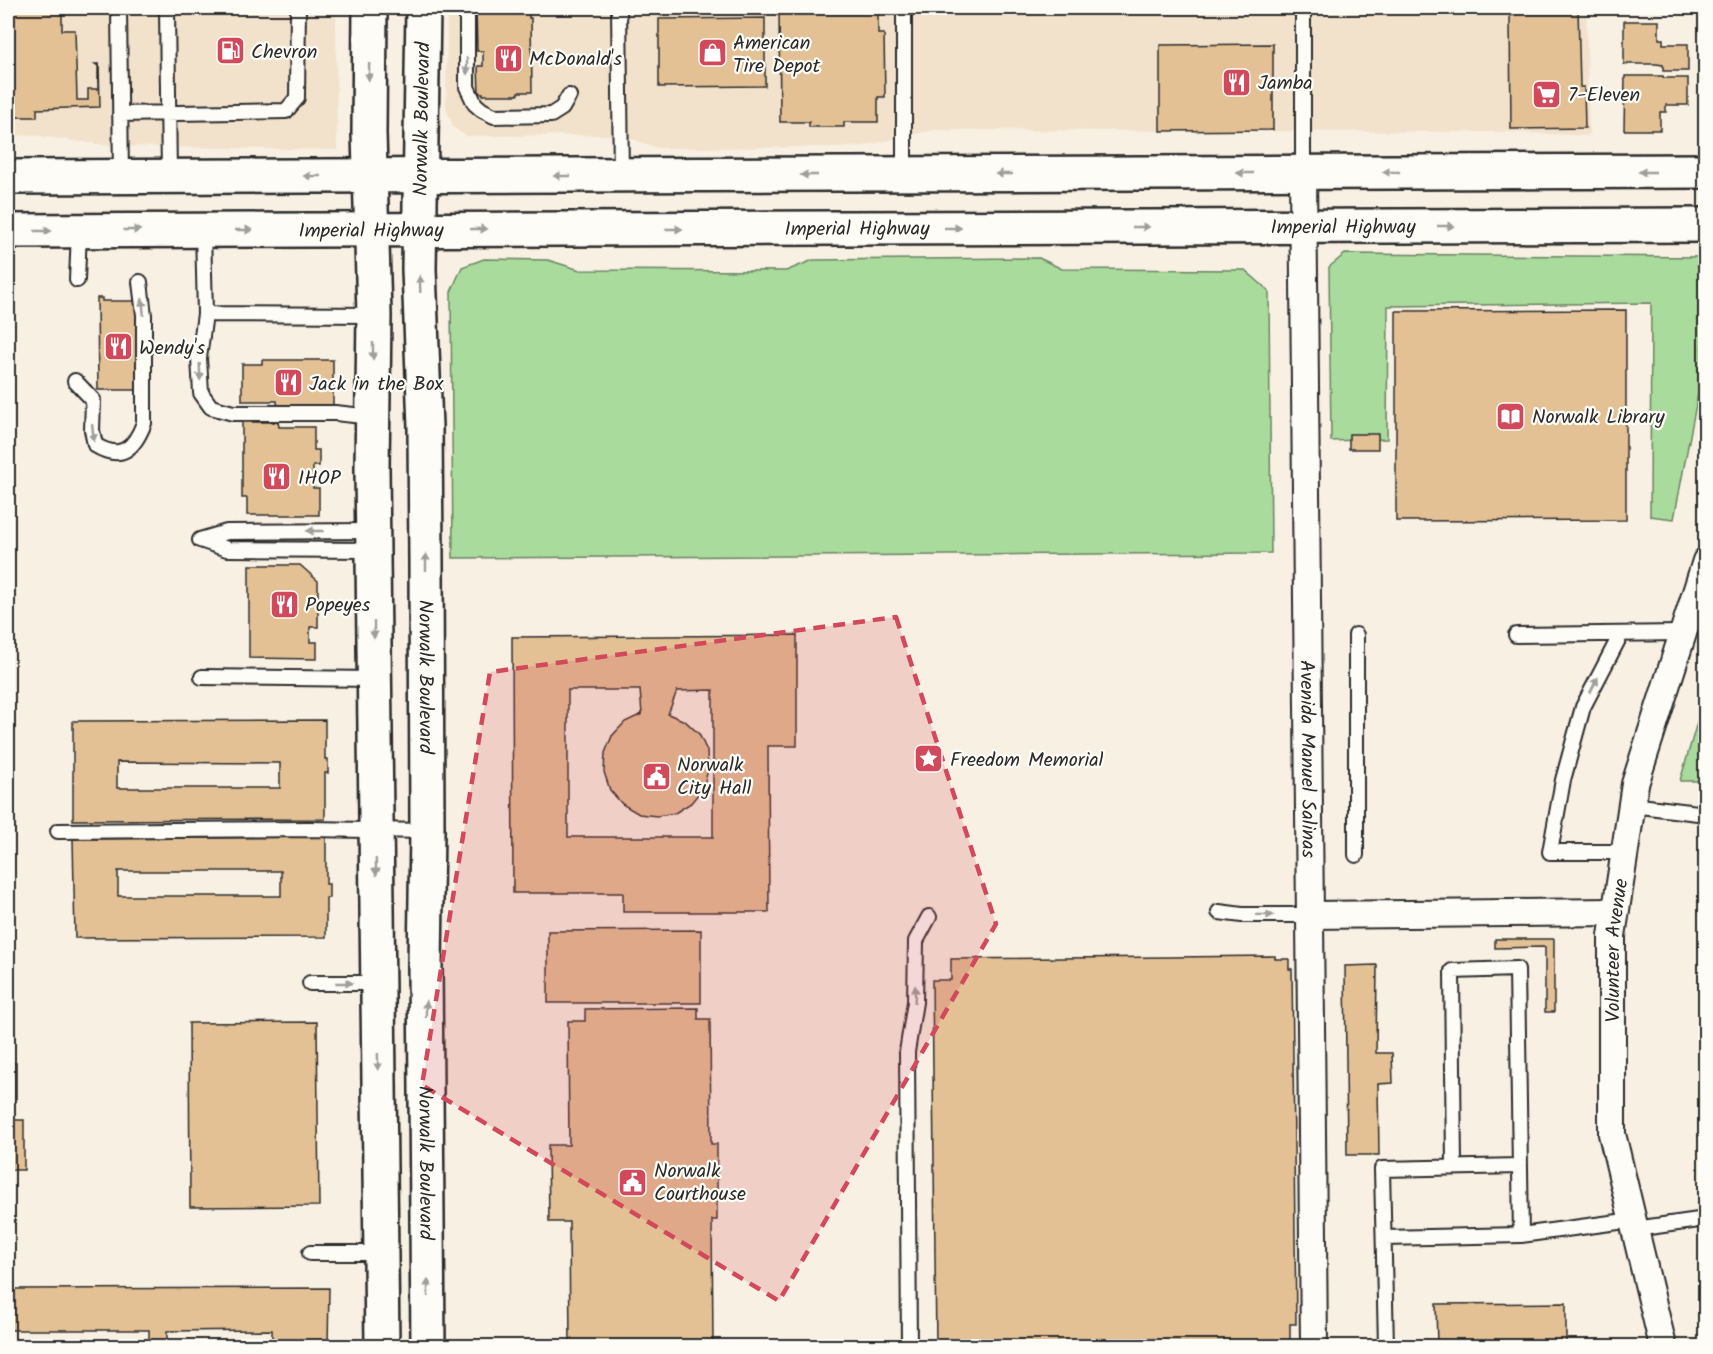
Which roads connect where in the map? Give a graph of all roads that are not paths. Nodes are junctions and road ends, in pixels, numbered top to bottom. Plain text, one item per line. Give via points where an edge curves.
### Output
1 (119, 8) edge
2 (167, 8) edge
3 (298, 8) edge
4 (370, 8) edge
5 (423, 8) edge
6 (467, 8) edge
7 (619, 8) edge
8 (904, 8) edge
9 (1304, 8) edge
10 (569, 96) dead end
11 (120, 114) junction
12 (168, 114) junction
13 (1706, 171) edge
14 (1303, 173) junction
15 (904, 174) junction
16 (169, 176) junction
17 (370, 176) junction
18 (421, 176) junction
19 (621, 176) junction
20 (8, 177) edge
21 (121, 177) junction
22 (1706, 225) edge
23 (1304, 226) junction
24 (203, 230) junction
25 (372, 230) junction
26 (421, 230) junction
27 (8, 231) edge
28 (79, 231) junction
29 (77, 280) dead end
30 (140, 282) dead end
31 (205, 314) junction
32 (374, 315) junction
33 (75, 381) dead end
34 (373, 417) junction
35 (374, 541) junction
36 (1706, 561) edge
37 (1682, 633) junction
38 (1516, 634) dead end
39 (1621, 634) junction
40 (1356, 635) dead end
41 (202, 677) dead end
42 (375, 679) junction
43 (1632, 805) junction
44 (1706, 814) edge
45 (376, 830) junction
46 (58, 831) dead end
47 (428, 831) junction
48 (1624, 852) junction
49 (1356, 855) dead end
50 (1219, 912) dead end
51 (1615, 912) junction
52 (1310, 915) junction
53 (929, 917) dead end
54 (310, 983) dead end
55 (377, 983) junction
56 (1454, 1166) junction
57 (1520, 1166) junction
58 (1706, 1219) edge
59 (1634, 1225) junction
60 (1521, 1235) junction
61 (1384, 1238) junction
62 (310, 1253) dead end
63 (380, 1253) junction
64 (382, 1347) edge
65 (428, 1347) edge
66 (909, 1347) edge
67 (1314, 1347) edge
68 (1386, 1347) edge
69 (1663, 1347) edge

1 - 11 lane
2 - 12 lane
3 - 12 lane via 297,98 286,111
4 -> 17 main road
5 - 18 main road, Norwalk Boulevard
6 -> 10 lane via 467,87 475,104 494,116 551,115 562,108
7 - 19 lane
8 - 15 lane
9 - 14 lane
11 - 12 lane
11 - 21 lane
12 - 16 lane
13 -> 14 main road
14 -> 15 main road
14 - 23 street, Avenida Manuel Salinas
15 -> 19 main road
17 -> 16 main road
16 - 21 main road
17 - 18 main road
17 - 25 main road
19 -> 18 main road
18 - 26 main road, Norwalk Boulevard
20 - 21 main road
23 -> 22 main road, Imperial Highway
26 -> 23 main road, Imperial Highway
23 - 52 street, Avenida Manuel Salinas
24 -> 25 main road, Imperial Highway
28 -> 24 main road, Imperial Highway
24 - 31 lane
25 - 26 main road, Imperial Highway
25 - 32 main road
47 -> 26 main road, Norwalk Boulevard
27 -> 28 main road, Imperial Highway
28 - 29 lane
33 -> 30 lane via 93,400 95,445 107,453 131,446 144,423 144,315
31 - 32 lane
31 -> 34 lane via 199,358 201,393 210,407 233,413
32 -> 34 main road
34 - 35 main road
35 -> 35 lane via 227,532 200,540 227,549
35 -> 42 main road
36 - 37 street, Volunteer Avenue
37 - 39 lane
37 - 43 street, Volunteer Avenue
38 - 39 lane
48 -> 39 lane via 1550,852 1563,780 1583,707
40 - 49 lane
41 - 42 lane
42 - 45 main road
43 - 44 lane
43 - 48 street, Volunteer Avenue
45 - 46 lane
45 - 47 lane
45 -> 55 main road
65 -> 47 main road, Norwalk Boulevard
48 - 51 street, Volunteer Avenue
50 -> 52 lane
51 - 52 street
51 - 59 street, Volunteer Avenue via 1612,1134
52 - 67 street, Avenida Manuel Salinas
66 -> 53 lane via 907,1052 915,1002 916,941
54 -> 55 lane
55 -> 63 main road
56 - 57 lane
56 - 57 lane via 1452,971 1517,969
56 - 61 lane via 1382,1169
57 - 60 lane
58 - 59 lane
59 - 60 lane
59 - 69 street, Volunteer Avenue
60 - 61 lane
61 - 68 lane
62 - 63 lane
63 - 64 main road

